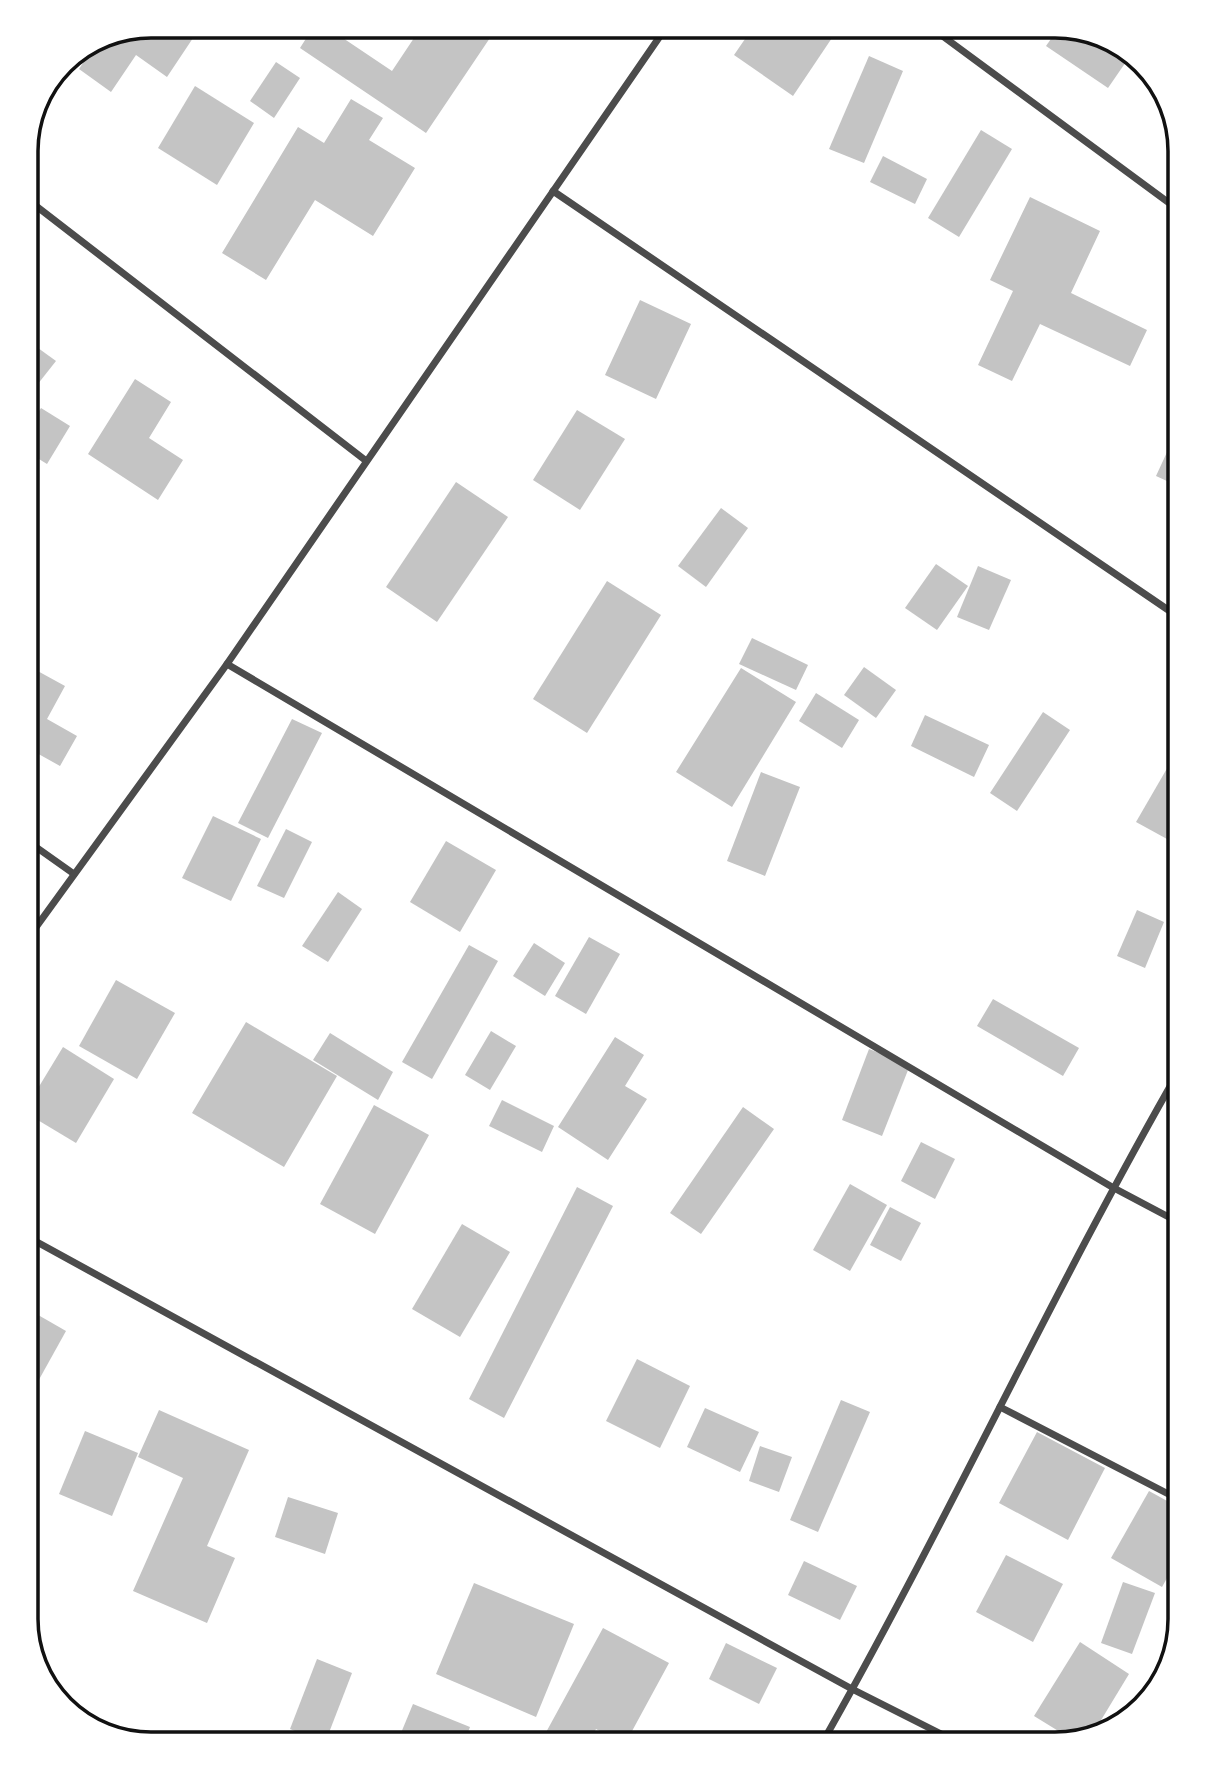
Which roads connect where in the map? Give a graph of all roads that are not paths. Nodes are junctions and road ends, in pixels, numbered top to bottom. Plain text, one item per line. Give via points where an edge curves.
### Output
1 (658, 39) edge
2 (946, 39) edge
3 (554, 191) junction
4 (1168, 202) edge
5 (39, 207) edge
6 (365, 460) junction
7 (1168, 610) edge
8 (227, 664) junction
9 (39, 849) edge
10 (74, 874) junction
11 (38, 924) edge
12 (1168, 1090) edge
13 (1112, 1187) junction
14 (1168, 1217) edge
15 (38, 1243) edge
16 (1000, 1408) junction
17 (1168, 1494) edge
18 (852, 1689) junction
19 (828, 1732) edge
20 (937, 1732) edge

1 - 3 street
2 - 4 street
3 - 6 street
3 - 7 street
5 - 6 street
6 - 8 street
8 - 10 street
8 - 13 street
9 - 10 street
10 - 11 street
12 - 13 street
13 - 14 street
13 - 16 street
15 - 18 street
16 - 17 street
16 - 18 street
18 - 19 street
18 - 20 street

